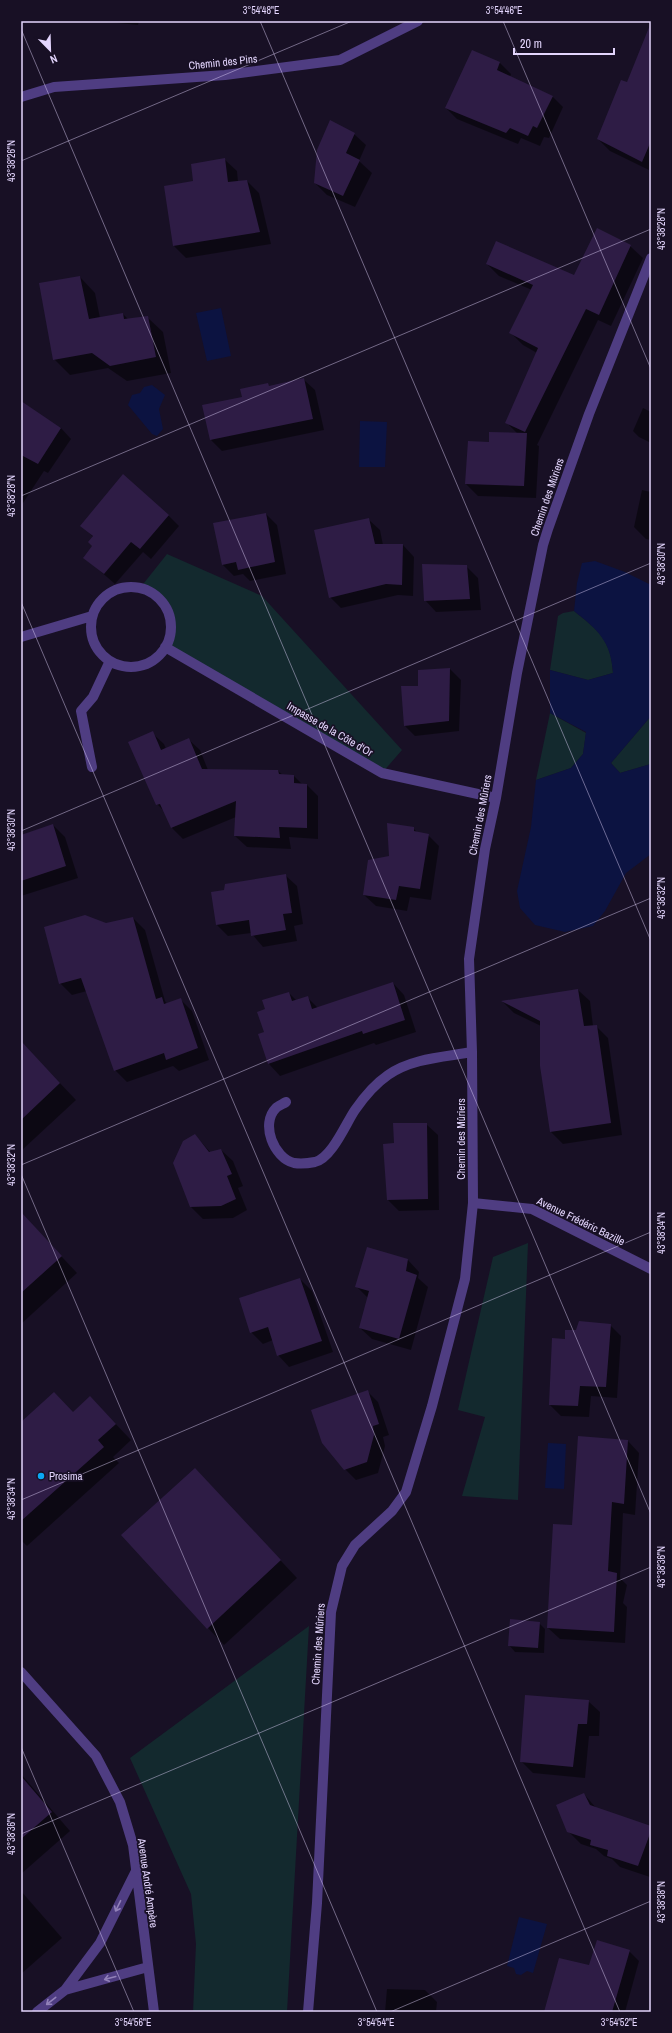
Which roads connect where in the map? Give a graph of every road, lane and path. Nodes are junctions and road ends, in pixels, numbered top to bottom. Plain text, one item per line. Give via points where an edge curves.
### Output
1 (418, 21) edge
2 (21, 98) edge
3 (651, 258) edge
4 (92, 616) junction
5 (21, 637) edge
6 (166, 647) junction
7 (110, 661) junction
8 (92, 767) dead end
9 (496, 798) junction
10 (472, 1052) junction
11 (286, 1102) dead end
12 (473, 1203) junction
13 (651, 1269) edge
14 (21, 1672) edge
15 (136, 1871) junction
16 (148, 1967) junction
17 (65, 1990) junction
18 (37, 2012) edge
19 (154, 2012) edge
20 (308, 2012) edge

1 - 2 street, Chemin des Pins via 340,60 226,76 54,87
3 - 9 street, Chemin des Mûriers via 589,414 543,545 517,673
4 - 5 street
4 - 6 street via 106,596 116,590 140,588 152,593 162,602 169,614 170,637
4 - 7 street via 94,642 100,653
6 - 7 street via 158,657 134,667 121,666
6 - 9 street, Impasse de la Côte d'Or via 382,773
7 - 8 street via 93,697 81,711
9 - 10 street, Chemin des Mûriers via 485,849 469,959
10 - 11 street via 415,1062 389,1074 372,1087 329,1153 317,1162 294,1163 280,1155 271,1140 269,1125 275,1109
10 - 12 street, Chemin des Mûriers
12 - 13 street, Avenue Frédéric Bazille via 532,1209
12 - 20 street, Chemin des Mûriers via 466,1279 406,1492 392,1511 355,1545 342,1566 331,1612 317,1903
14 - 15 street, Avenue André Ampère via 96,1756 120,1802 133,1845
15 - 16 street, Avenue André Ampère
15 -> 17 street via 100,1943
16 -> 17 street
16 - 19 street, Avenue André Ampère
17 -> 18 street

